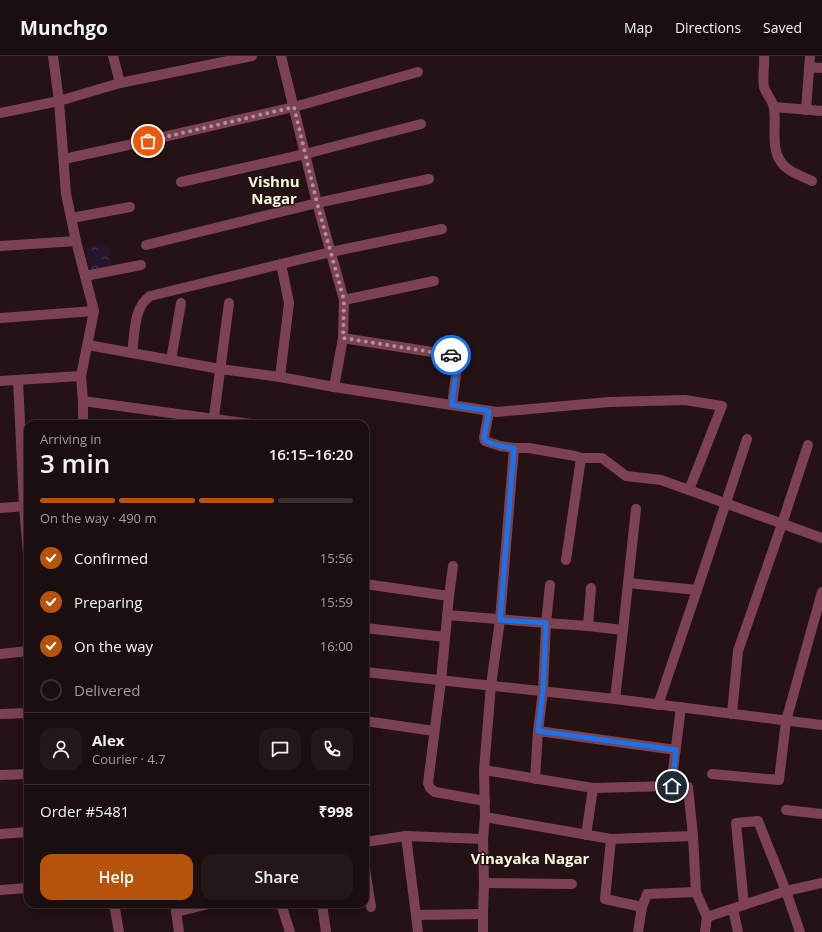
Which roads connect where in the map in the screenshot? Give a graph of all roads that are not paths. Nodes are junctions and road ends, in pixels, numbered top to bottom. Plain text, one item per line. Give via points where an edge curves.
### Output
1 (54, 56) edge
2 (113, 56) edge
3 (252, 56) edge
4 (281, 56) edge
5 (764, 56) edge
6 (810, 56) edge
7 (809, 67) junction
8 (822, 68) edge
9 (418, 72) dead end
10 (120, 83) junction
11 (59, 101) junction
12 (294, 107) junction
13 (774, 107) junction
14 (806, 110) junction
15 (822, 111) edge
16 (0, 113) edge
17 (421, 124) dead end
18 (305, 154) junction
19 (64, 159) junction
20 (429, 179) dead end
21 (812, 181) dead end
22 (181, 182) dead end
23 (317, 203) junction
24 (130, 207) dead end
25 (72, 218) junction
26 (442, 229) dead end
27 (76, 241) junction
28 (0, 246) edge
29 (146, 246) dead end
30 (331, 252) junction
31 (281, 264) junction
32 (141, 265) dead end
33 (85, 276) junction
34 (434, 281) dead end
35 (344, 300) junction
36 (181, 303) dead end
37 (229, 303) dead end
38 (94, 311) junction
39 (0, 318) edge
40 (343, 338) junction
41 (88, 344) junction
42 (132, 353) junction
43 (171, 360) junction
44 (220, 369) junction
45 (81, 376) junction
46 (280, 377) junction
47 (18, 380) junction
48 (0, 382) edge
49 (334, 386) junction
50 (83, 401) junction
51 (452, 405) junction
52 (489, 411) junction
53 (83, 420) edge
54 (207, 420) edge
55 (214, 420) edge
56 (747, 439) dead end
57 (808, 446) dead end
58 (514, 448) junction
59 (581, 458) junction
60 (24, 474) edge
61 (689, 490) junction
62 (726, 503) junction
63 (24, 506) edge
64 (0, 508) edge
65 (636, 509) dead end
66 (782, 524) junction
67 (822, 538) edge
68 (566, 560) dead end
69 (453, 566) dead end
70 (628, 583) junction
71 (369, 585) edge
72 (550, 585) dead end
73 (591, 588) dead end
74 (697, 590) junction
75 (822, 592) edge
76 (449, 596) junction
77 (447, 615) junction
78 (500, 620) junction
79 (546, 623) junction
80 (588, 626) junction
81 (369, 628) edge
82 (623, 630) junction
83 (445, 637) junction
84 (24, 652) edge
85 (0, 654) edge
86 (369, 672) edge
87 (441, 680) junction
88 (491, 685) junction
89 (543, 691) junction
90 (615, 699) junction
91 (658, 705) junction
92 (681, 707) junction
93 (24, 713) edge
94 (0, 714) edge
95 (732, 714) junction
96 (786, 721) junction
97 (369, 722) edge
98 (822, 725) edge
99 (434, 731) junction
100 (538, 731) junction
101 (676, 750) junction
102 (484, 770) junction
103 (24, 774) edge
104 (712, 774) dead end
105 (0, 775) edge
106 (535, 779) junction
107 (672, 786) junction
108 (593, 788) junction
109 (484, 801) junction
110 (786, 810) dead end
111 (822, 814) edge
112 (485, 817) junction
113 (24, 832) edge
114 (0, 834) edge
115 (586, 835) junction
116 (406, 836) junction
117 (693, 836) junction
118 (483, 839) junction
119 (612, 839) junction
120 (369, 841) edge
121 (484, 883) junction
122 (822, 883) edge
123 (572, 884) dead end
124 (24, 888) edge
125 (0, 890) edge
126 (786, 891) junction
127 (696, 892) junction
128 (369, 894) edge
129 (744, 905) junction
130 (371, 907) dead end
131 (115, 908) edge
132 (176, 908) edge
133 (282, 908) edge
134 (323, 908) edge
135 (642, 908) junction
136 (733, 909) junction
137 (483, 914) junction
138 (416, 915) junction
139 (707, 917) junction
140 (120, 932) edge
141 (179, 932) edge
142 (290, 932) edge
143 (326, 932) edge
144 (418, 932) edge
145 (483, 932) edge
146 (638, 932) edge
147 (705, 932) edge
148 (738, 932) edge
149 (800, 932) edge

1 - 11 street
2 - 10 street
3 - 10 street
4 - 12 street
5 - 13 street via 764,87
6 - 7 street
7 - 8 street
7 - 14 street
9 - 12 street
10 - 11 street
11 - 16 street
11 - 19 street
12 - 18 street
12 - 19 street
13 - 14 street
13 - 21 street via 775,152 787,169
14 - 15 street
17 - 18 street
18 - 22 street
18 - 23 street
19 - 25 street via 66,194
20 - 23 street
23 - 29 street
23 - 30 street
24 - 25 street
25 - 27 street
26 - 30 street
27 - 28 street
27 - 33 street
30 - 31 street
30 - 35 street
31 - 42 street via 150,296 138,312
31 - 46 street via 289,303
32 - 33 street
33 - 38 street
34 - 35 street
35 - 40 street
36 - 43 street
37 - 44 street
38 - 39 street
38 - 41 street
40 - 49 street
40 - 51 street via 455,357 457,367
41 - 42 street
41 - 45 street
42 - 43 street
43 - 44 street
44 - 46 street
44 - 55 street
45 - 47 street
45 - 50 street
46 - 49 street
47 - 48 street
47 - 60 street
49 - 51 street
50 - 53 street
50 - 54 street
51 - 52 street
52 - 58 street via 485,441
52 - 61 street via 609,402 685,400 722,406
56 - 62 street
57 - 66 street
58 - 59 street via 529,448
58 - 78 street
59 - 61 street via 602,458 626,476 662,480
59 - 68 street
61 - 62 street
62 - 66 street
62 - 74 street
63 - 64 street
65 - 70 street
66 - 67 street
66 - 95 street via 738,651
69 - 76 street
70 - 74 street
70 - 82 street
71 - 76 street
72 - 79 street
73 - 80 street
74 - 91 street
75 - 96 street
76 - 77 street
77 - 78 street
77 - 83 street
78 - 79 street
78 - 88 street
79 - 80 street
79 - 89 street
80 - 82 street
81 - 83 street
82 - 90 street
83 - 87 street
84 - 85 street
86 - 87 street
87 - 88 street
87 - 99 street
88 - 89 street
88 - 102 street
89 - 90 street
89 - 100 street
90 - 91 street
91 - 92 street
92 - 95 street
92 - 101 street
93 - 94 street
95 - 96 street
96 - 98 street
96 - 104 street via 779,780
97 - 99 street
99 - 109 street via 428,783 430,788 435,792
100 - 101 street
100 - 106 street
101 - 107 street
102 - 106 street
102 - 109 street
103 - 105 street
106 - 108 street
107 - 108 street
107 - 117 street via 688,787
108 - 115 street
109 - 112 street
110 - 111 street
112 - 115 street
112 - 118 street
113 - 114 street
115 - 119 street
116 - 118 street
116 - 120 street
116 - 138 street
117 - 119 street
117 - 127 street
118 - 121 street
119 - 135 street via 605,899
121 - 123 street
121 - 137 street
122 - 126 street
124 - 125 street
126 - 129 street
126 - 129 street via 758,821 736,823
126 - 149 street
127 - 135 street via 647,894
127 - 139 street
128 - 130 street
129 - 136 street
131 - 140 street
132 - 141 street
133 - 142 street
134 - 143 street
135 - 146 street
136 - 139 street
136 - 148 street
137 - 138 street
137 - 145 street
138 - 144 street
139 - 147 street

